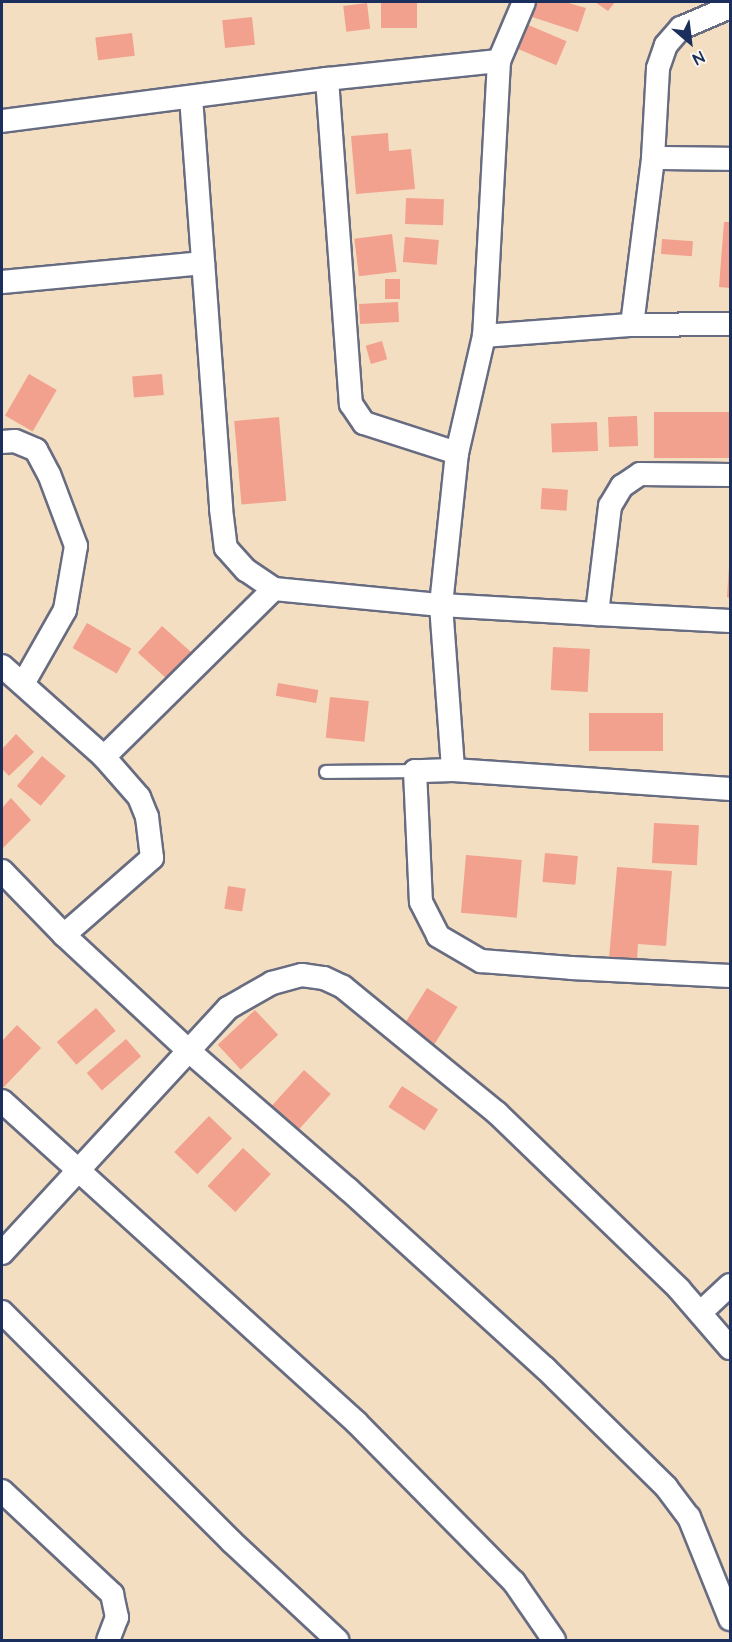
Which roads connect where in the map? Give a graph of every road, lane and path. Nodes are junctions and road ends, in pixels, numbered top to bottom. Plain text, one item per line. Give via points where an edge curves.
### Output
1 (524, 2) edge
2 (730, 8) edge
3 (499, 61) junction
4 (327, 79) junction
5 (191, 97) junction
6 (2, 121) edge
7 (653, 158) junction
8 (730, 159) edge
9 (202, 263) junction
10 (2, 282) edge
11 (730, 324) edge
12 (632, 325) junction
13 (484, 336) junction
14 (2, 442) edge
15 (457, 453) junction
16 (730, 475) edge
17 (274, 589) junction
18 (441, 605) junction
19 (597, 614) junction
20 (730, 621) edge
21 (2, 666) edge
22 (22, 684) junction
23 (104, 758) junction
24 (453, 770) junction
25 (415, 771) junction
26 (326, 772) dead end
27 (730, 789) edge
28 (2, 871) edge
29 (64, 935) junction
30 (730, 976) edge
31 (189, 1051) junction
32 (2, 1101) edge
33 (80, 1170) junction
34 (2, 1253) edge
35 (730, 1285) edge
36 (2, 1312) edge
37 (700, 1313) junction
38 (730, 1348) edge
39 (2, 1491) edge
40 (730, 1619) edge
41 (108, 1641) edge
42 (337, 1641) edge
43 (554, 1641) edge

1 - 3 street
2 - 7 street via 681,28 666,45 658,68
3 - 4 street
3 - 13 street
4 - 5 street
4 - 15 street via 351,404 364,423
5 - 6 street
5 - 9 street
7 - 8 street
7 - 12 street
9 - 10 street
9 - 17 street via 226,548 246,570
11 - 12 street
12 - 13 street
13 - 15 street
14 - 22 street via 15,441 36,450 76,546 65,610
15 - 18 street
16 - 19 street via 640,474 622,486 610,506
17 - 18 street
17 - 23 street
18 - 19 street
18 - 24 street
19 - 20 street
21 - 22 street
22 - 23 street
23 - 29 street via 139,797 147,817 152,858
24 - 25 street
24 - 27 street
25 - 26 lane
25 - 30 street via 421,903 438,936 481,961
28 - 29 street
29 - 31 street
31 - 33 street
31 - 37 street via 228,1008 279,980 302,975 324,978 343,987 497,1113
31 - 40 street via 545,1368 666,1487 689,1517
32 - 33 street
33 - 34 street
33 - 43 street via 366,1431 514,1582
35 - 37 street
36 - 42 street
37 - 38 street
39 - 41 street via 112,1594 117,1617

